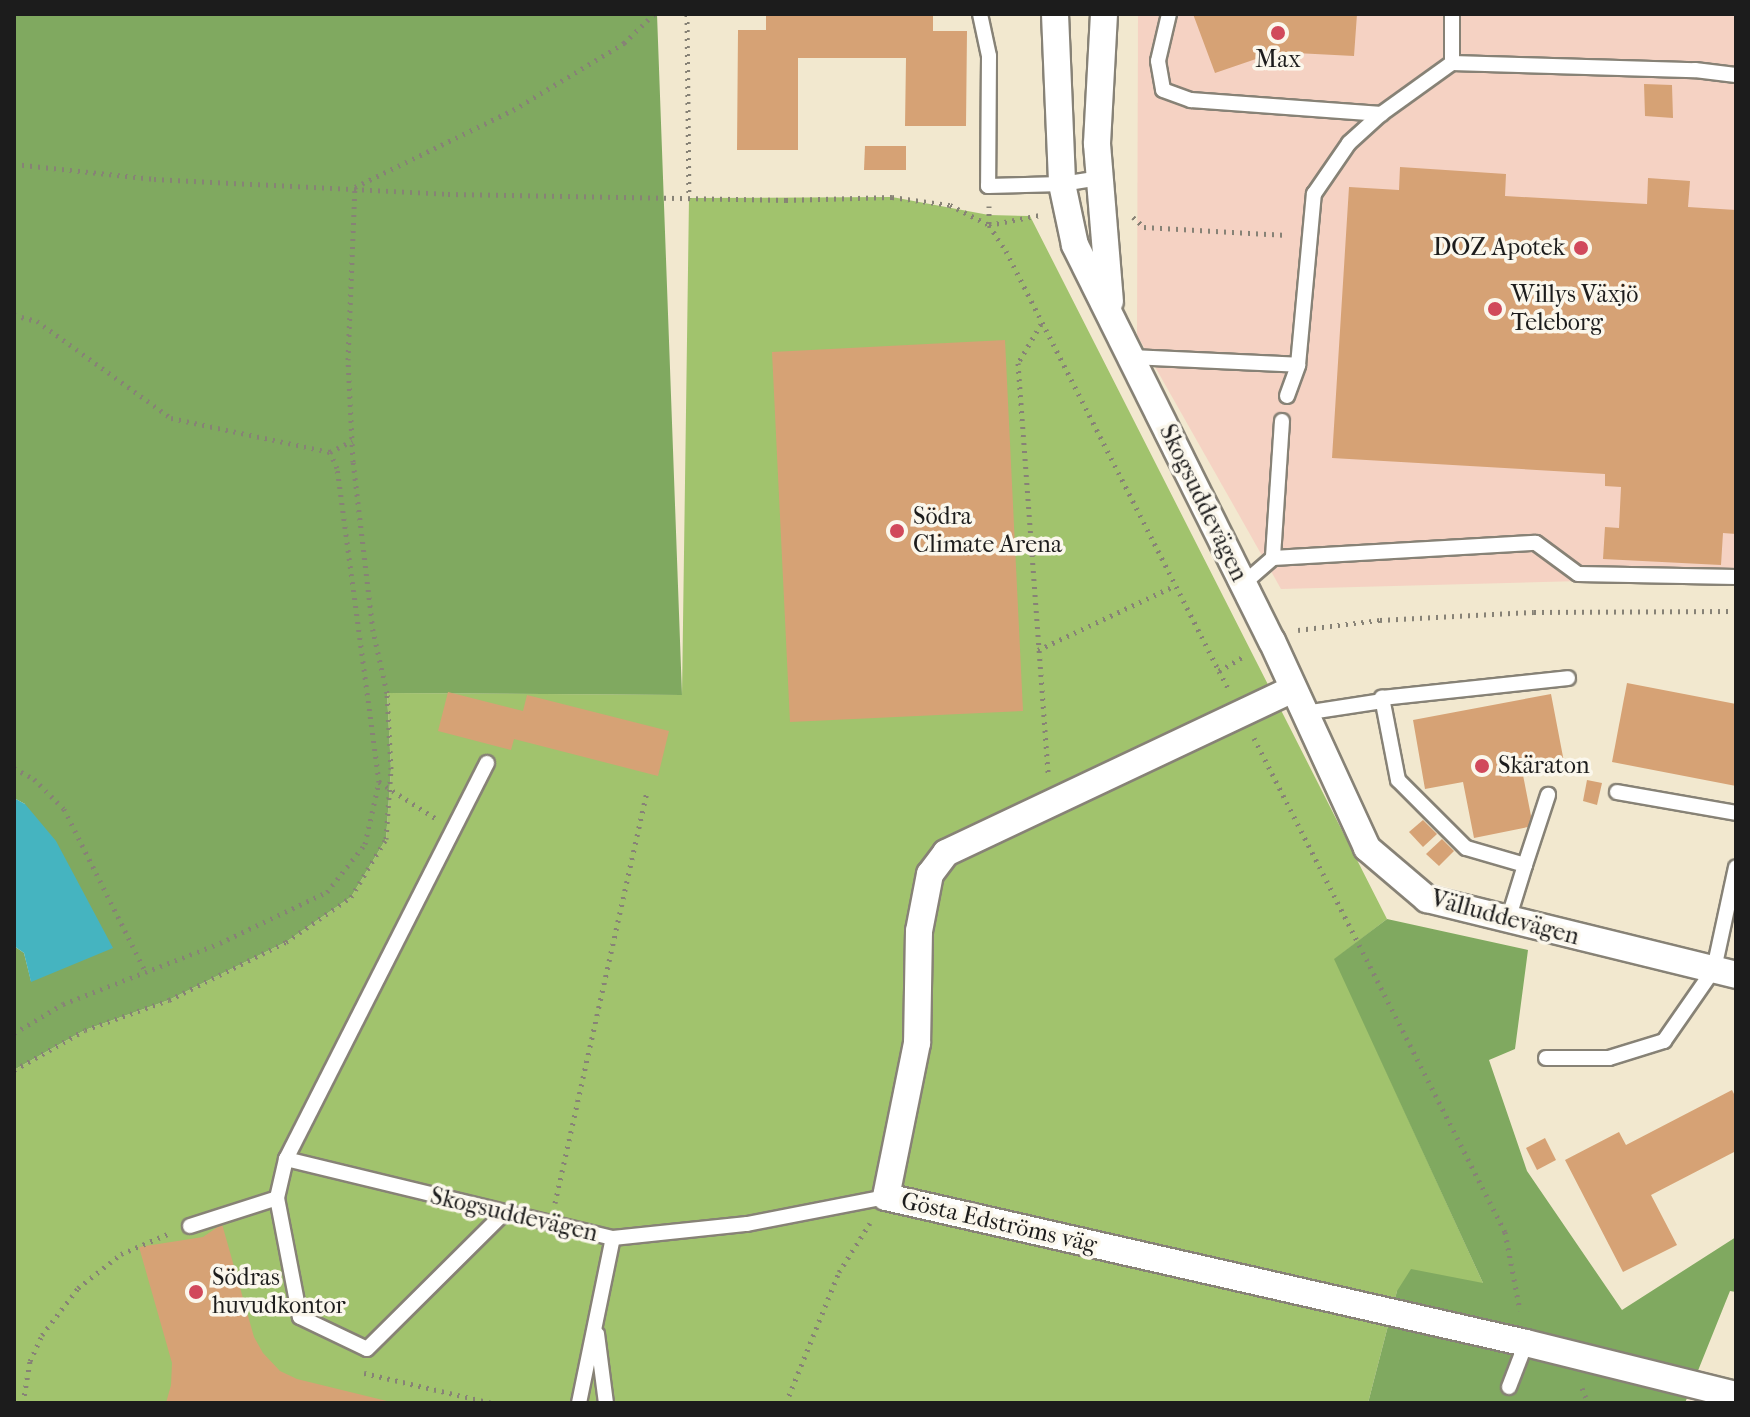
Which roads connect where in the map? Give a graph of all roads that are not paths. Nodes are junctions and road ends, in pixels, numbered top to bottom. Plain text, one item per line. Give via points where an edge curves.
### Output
1 (980, 14) edge
2 (1055, 14) edge
3 (1104, 14) edge
4 (1169, 14) edge
5 (1452, 14) edge
6 (1452, 63) junction
7 (1736, 75) edge
8 (1381, 114) junction
9 (1098, 178) junction
10 (1062, 184) junction
11 (1113, 317) junction
12 (1131, 357) junction
13 (1298, 365) junction
14 (1287, 396) dead end
15 (1282, 421) dead end
16 (1273, 558) junction
17 (1736, 577) edge
18 (1243, 584) junction
19 (1568, 678) dead end
20 (1293, 689) junction
21 (1382, 701) junction
22 (1304, 713) junction
23 (487, 763) dead end
24 (1617, 792) dead end
25 (1548, 795) dead end
26 (1736, 813) edge
27 (1525, 865) junction
28 (1736, 867) edge
29 (1508, 920) junction
30 (1725, 972) edge
31 (1546, 1058) dead end
32 (286, 1159) junction
33 (886, 1197) junction
34 (277, 1198) junction
35 (503, 1214) junction
36 (190, 1226) road end
37 (613, 1238) junction
38 (596, 1322) junction
39 (1526, 1343) junction
40 (1509, 1387) dead end
41 (1736, 1395) edge
42 (579, 1403) edge
43 (606, 1403) edge

1 - 10 lane via 989,56 988,186
2 - 10 street, Skogsuddevägen
3 - 9 street, Skogsuddevägen via 1097,90
4 - 8 lane via 1158,61 1163,90 1191,100
5 - 6 lane
6 - 7 lane
6 - 8 lane
8 - 13 lane via 1349,143 1314,194
9 - 10 lane
9 - 11 street, Skogsuddevägen
10 - 11 street, Skogsuddevägen via 1075,245
11 - 12 street, Skogsuddevägen
12 - 13 lane
12 - 18 street, Skogsuddevägen
13 - 14 lane
15 - 16 lane
16 - 17 lane via 1536,543 1578,574
16 - 18 lane
18 - 20 street, Skogsuddevägen
19 - 21 lane
20 - 22 street, Välluddevägen
20 - 33 street, Gösta Edströms väg via 946,853 930,874 919,931 917,1043
21 - 22 lane
21 - 27 lane via 1398,780 1466,848
22 - 29 street, Välluddevägen via 1367,848 1427,899
23 - 32 lane
24 - 26 lane
25 - 27 lane
27 - 29 lane
28 - 30 lane
29 - 30 street, Välluddevägen
30 - 31 lane via 1664,1041 1609,1058
32 - 34 lane
32 - 35 lane, Skogsuddevägen
33 - 37 lane, Skogsuddevägen via 747,1224
33 - 39 street, Gösta Edströms väg
34 - 35 lane via 300,1317 367,1349
34 - 36 lane
35 - 37 lane, Skogsuddevägen
37 - 38 lane
38 - 42 lane
38 - 43 lane
39 - 40 lane
39 - 41 street, Gösta Edströms väg

